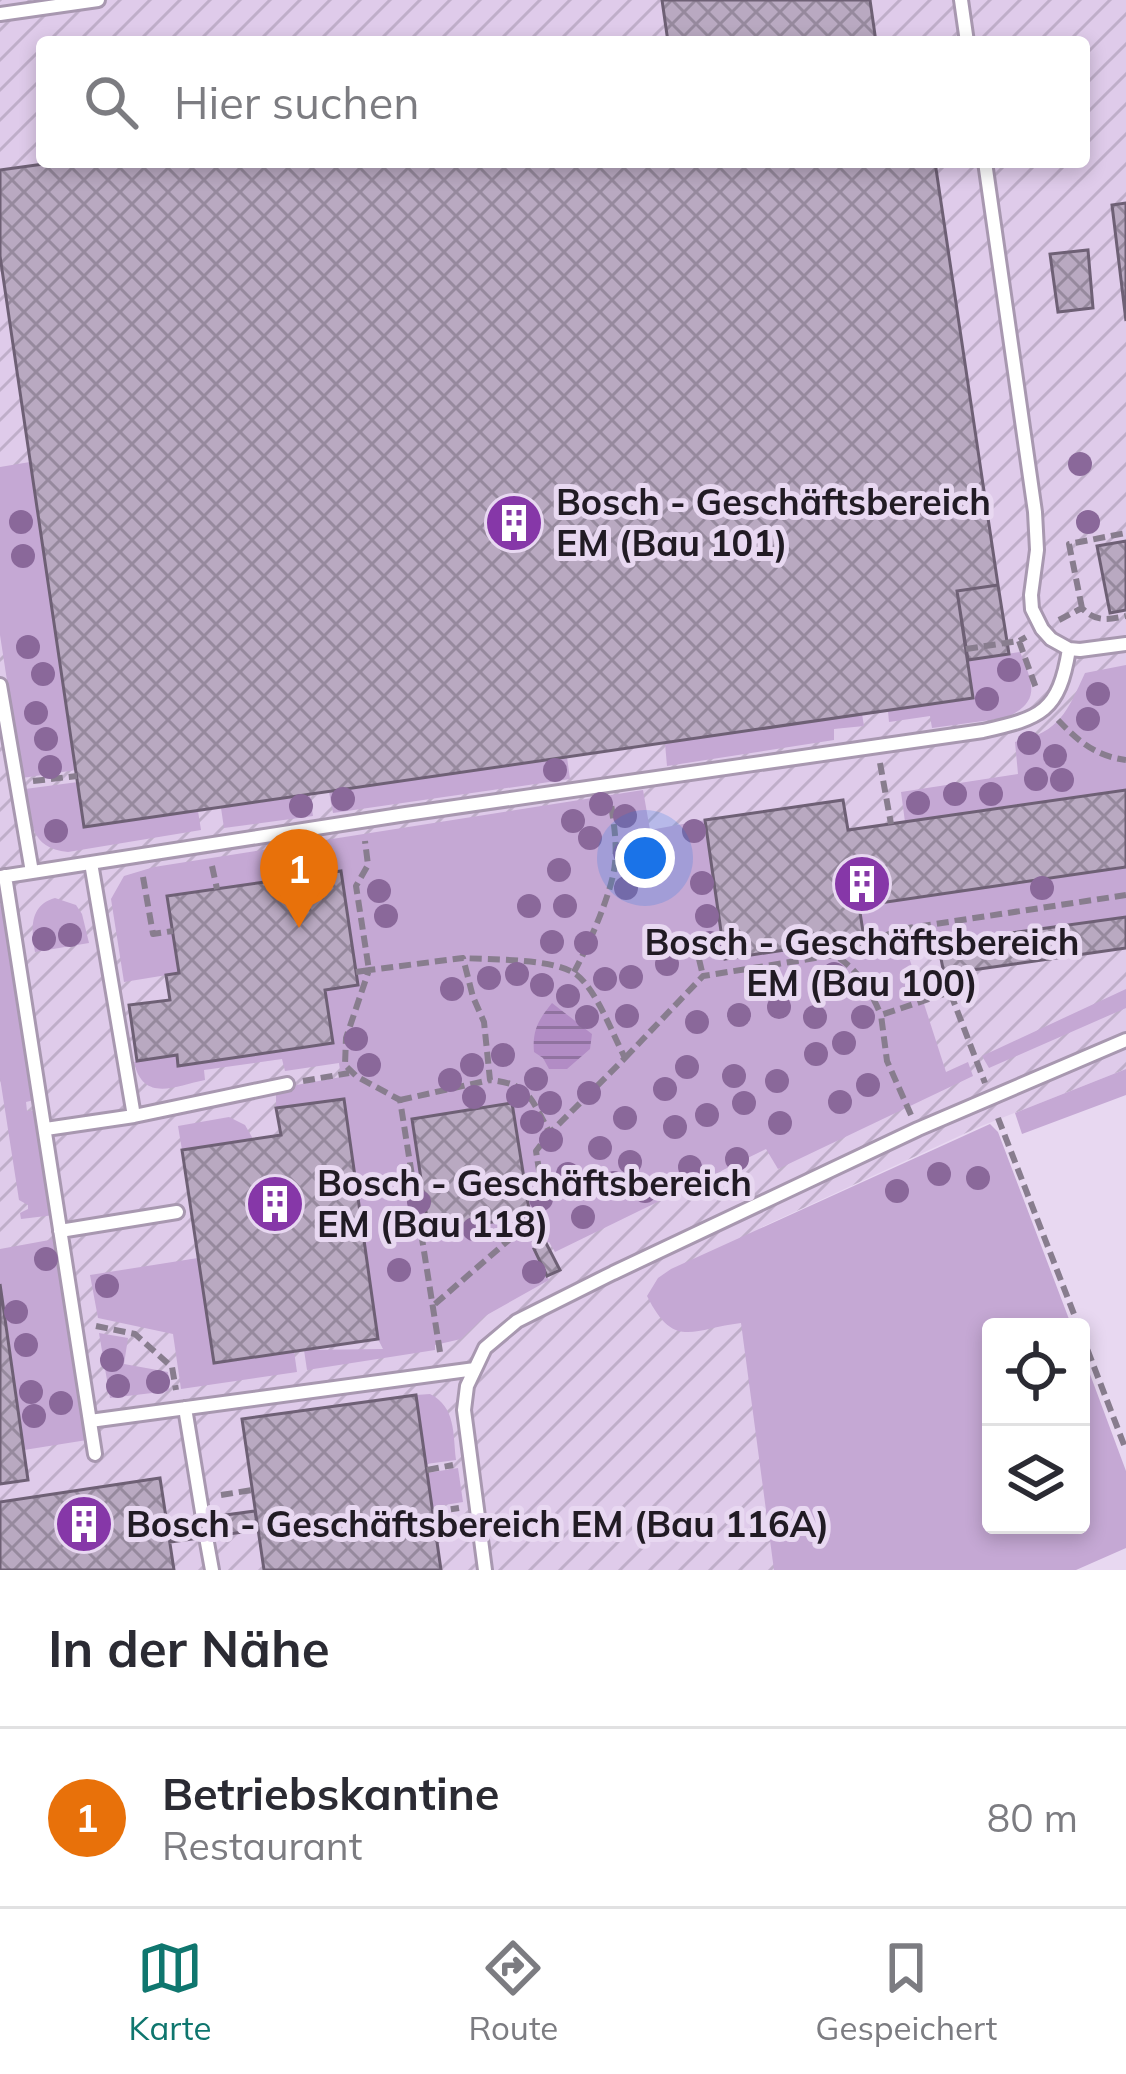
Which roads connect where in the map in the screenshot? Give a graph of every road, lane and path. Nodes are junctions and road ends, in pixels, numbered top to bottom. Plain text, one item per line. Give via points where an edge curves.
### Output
1 (98, 0) edge
2 (961, 0) edge
3 (0, 14) edge
4 (966, 36) edge
5 (986, 168) edge
6 (1126, 533) edge
7 (1082, 608) junction
8 (1126, 616) edge
9 (1042, 628) junction
10 (1019, 641) junction
11 (1126, 644) edge
12 (966, 649) dead end
13 (1069, 649) junction
14 (0, 685) edge
15 (1042, 703) junction
16 (1126, 760) edge
17 (77, 776) dead end
18 (16, 784) junction
19 (609, 785) junction
20 (362, 821) junction
21 (139, 856) junction
22 (92, 862) junction
23 (32, 872) junction
24 (2, 877) edge
25 (1126, 895) edge
26 (173, 931) dead end
27 (834, 955) junction
28 (463, 958) junction
29 (700, 959) dead end
30 (369, 970) junction
31 (356, 972) dead end
32 (574, 972) junction
33 (703, 976) junction
34 (881, 1015) junction
35 (1126, 1040) edge
36 (625, 1058) junction
37 (975, 1059) dead end
38 (351, 1072) junction
39 (490, 1080) junction
40 (287, 1084) joint
41 (990, 1096) junction
42 (400, 1100) junction
43 (134, 1116) junction
44 (46, 1129) junction
45 (918, 1129) junction
46 (550, 1133) junction
47 (177, 1212) dead end
48 (60, 1232) junction
49 (434, 1305) junction
50 (1075, 1318) edge
51 (74, 1322) junction
52 (1090, 1356) edge
53 (475, 1369) junction
54 (442, 1374) junction
55 (182, 1408) junction
56 (90, 1421) junction
57 (1126, 1450) edge
58 (95, 1454) dead end
59 (252, 1490) dead end
60 (200, 1498) junction
61 (203, 1518) dead end
62 (206, 1537) dead end
63 (212, 1570) edge
64 (485, 1570) edge

1 - 3 lane
2 - 4 lane
5 - 9 lane via 1035,512 1032,609
6 - 7 path via 1069,544
7 - 8 path via 1099,620
7 - 9 path
9 - 10 path
9 - 13 lane
10 - 12 path
10 - 15 path
11 - 13 lane
13 - 15 lane via 1066,670
14 - 18 lane
15 - 16 path via 1100,756
15 - 19 lane via 1021,722 983,731
17 - 18 path
18 - 23 lane
19 - 20 lane
19 - 32 path via 615,869
20 - 21 lane
20 - 30 path via 368,865 356,886
21 - 22 lane
21 - 26 path via 153,934
22 - 23 lane
22 - 43 lane
23 - 24 lane
24 - 44 lane
25 - 27 path via 902,929
27 - 33 path
27 - 34 path via 864,982
28 - 30 path
28 - 32 path
28 - 39 path via 484,1022
29 - 33 path
30 - 31 path
30 - 38 path via 346,1038
32 - 36 path
33 - 36 path
34 - 37 path via 950,992
34 - 45 path via 887,1061
35 - 41 lane
36 - 46 path
38 - 40 path
38 - 42 path
39 - 42 path
39 - 46 path via 512,1082 530,1096
40 - 43 lane
41 - 45 lane
41 - 50 path
42 - 49 path
43 - 44 lane
44 - 48 lane
45 - 53 lane via 517,1321 485,1348
46 - 49 path via 536,1151 540,1214
47 - 48 lane
48 - 51 lane
49 - 54 path
51 - 55 path via 135,1334 172,1367
51 - 56 lane
52 - 57 path
53 - 54 lane
53 - 64 lane via 464,1410
54 - 55 lane
55 - 56 lane
55 - 60 lane
56 - 58 lane
59 - 60 path
60 - 61 lane
62 - 63 lane

